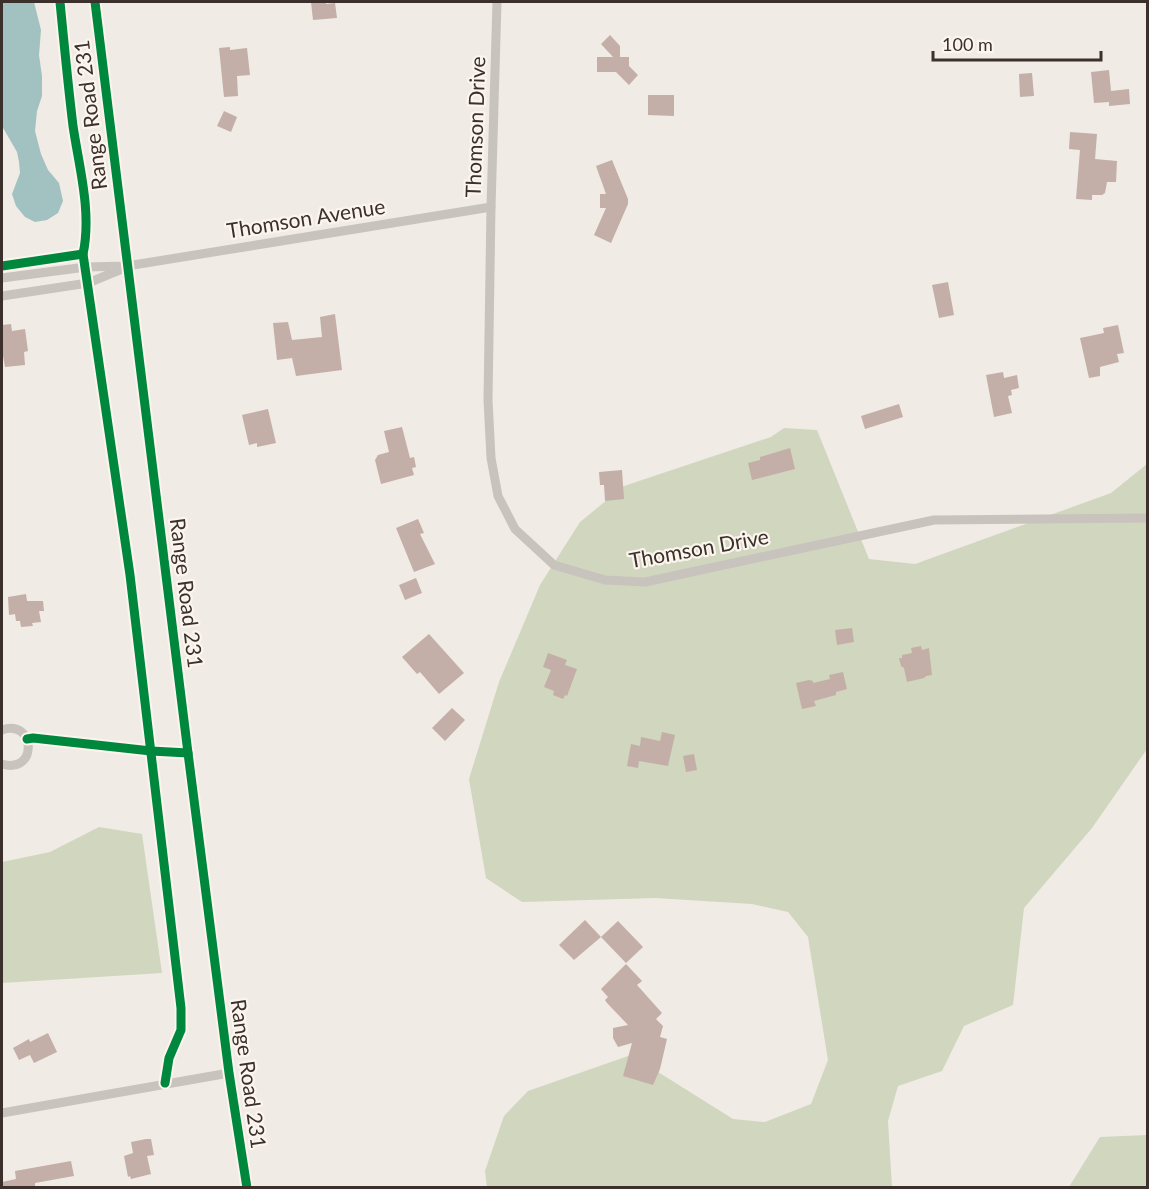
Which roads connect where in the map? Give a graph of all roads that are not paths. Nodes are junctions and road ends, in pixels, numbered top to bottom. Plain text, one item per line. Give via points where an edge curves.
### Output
1 (95, 2) edge
2 (497, 2) edge
3 (491, 207) junction
4 (127, 266) junction
5 (2, 279) edge
6 (2, 296) edge
7 (1148, 518) edge
8 (2, 729) edge
9 (2, 764) edge
10 (229, 1073) junction
11 (2, 1113) edge
12 (247, 1188) edge

1 - 4 street, Range Road 231
2 - 3 street, Thomson Drive
3 - 4 street, Thomson Avenue
3 - 7 street, Thomson Drive via 491,458 498,496 515,529 554,565 605,580 645,582 934,520
4 - 5 street via 86,267
4 - 6 street via 88,283
4 - 10 street, Range Road 231
8 - 9 street via 20,730 29,747 21,763
10 - 11 street
10 - 12 street, Range Road 231

